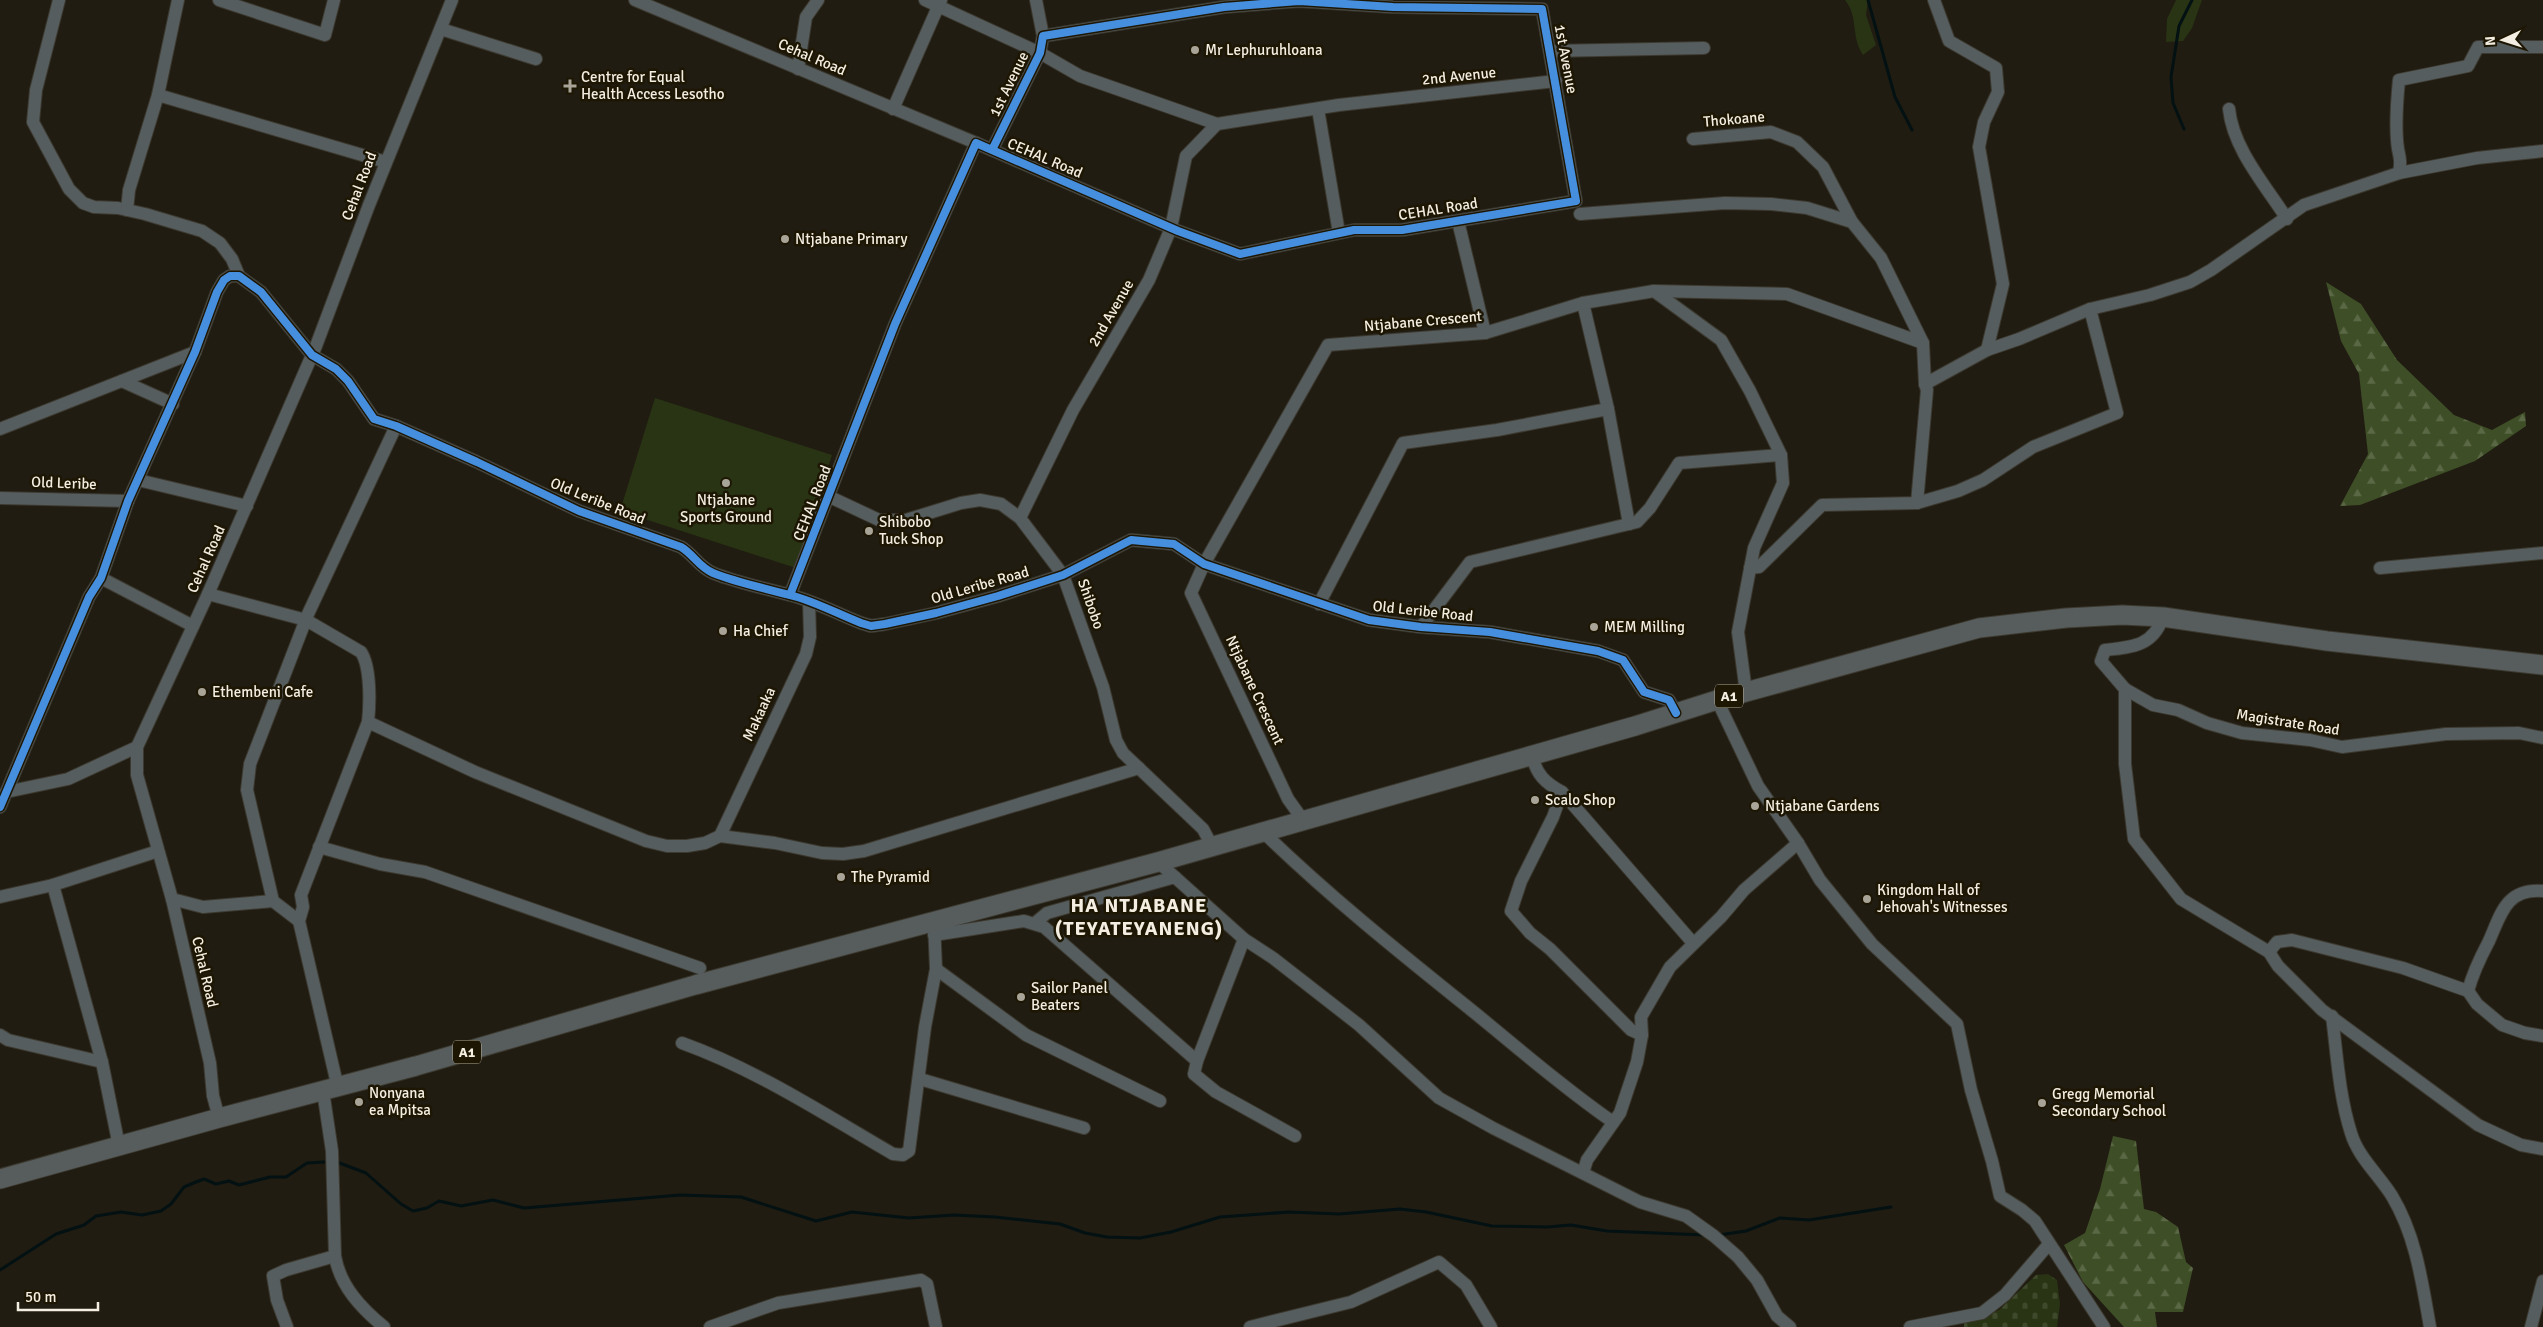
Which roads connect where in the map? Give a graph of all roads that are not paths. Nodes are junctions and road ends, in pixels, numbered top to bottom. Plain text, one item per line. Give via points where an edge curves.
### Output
1 (59, 0) edge
2 (178, 0) edge
3 (219, 0) edge
4 (334, 0) edge
5 (452, 0) edge
6 (635, 0) edge
7 (818, 0) edge
8 (925, 0) edge
9 (1036, 0) edge
10 (1934, 0) edge
11 (940, 3) edge
12 (440, 29) junction
13 (1042, 36) junction
14 (2543, 47) edge
15 (1704, 48) dead end
16 (1550, 51) junction
17 (1040, 53) junction
18 (536, 59) dead end
19 (798, 69) junction
20 (1556, 81) junction
21 (158, 95) junction
22 (1318, 108) junction
23 (893, 109) junction
24 (2229, 109) dead end
25 (1217, 124) junction
26 (1693, 139) dead end
27 (976, 143) junction
28 (992, 150) junction
29 (2543, 151) edge
30 (386, 162) junction
31 (2399, 172) junction
32 (1576, 201) joint
33 (127, 210) junction
34 (1580, 214) dead end
35 (2287, 219) junction
36 (1458, 221) junction
37 (1852, 222) junction
38 (1171, 228) junction
39 (1338, 233) junction
40 (239, 276) junction
41 (1654, 291) junction
42 (1583, 303) junction
43 (2090, 310) junction
44 (1485, 333) junction
45 (1923, 343) junction
46 (1987, 350) junction
47 (196, 352) junction
48 (312, 355) junction
49 (122, 381) junction
50 (1925, 384) junction
51 (173, 404) junction
52 (1608, 409) junction
53 (396, 426) junction
54 (0, 430) edge
55 (1781, 455) junction
56 (138, 480) junction
57 (830, 497) junction
58 (0, 498) edge
59 (128, 501) junction
60 (1916, 503) junction
61 (247, 506) junction
62 (1020, 518) junction
63 (1629, 524) junction
64 (2543, 553) edge
65 (1204, 564) junction
66 (1750, 568) junction
67 (2380, 568) dead end
68 (1063, 575) junction
69 (101, 578) junction
70 (208, 594) junction
71 (790, 595) junction
72 (809, 602) junction
73 (1319, 604) junction
74 (2163, 617) junction
75 (306, 620) junction
76 (193, 626) junction
77 (1421, 627) junction
78 (2543, 665) edge
79 (2125, 689) junction
80 (1746, 692) junction
81 (1717, 700) junction
82 (1676, 713) junction
83 (368, 722) junction
84 (2543, 738) edge
85 (137, 747) junction
86 (1532, 755) junction
87 (1138, 768) junction
88 (6, 792) junction
89 (1562, 792) junction
90 (0, 807) edge
91 (1303, 820) junction
92 (1263, 832) junction
93 (720, 836) junction
94 (1798, 843) junction
95 (319, 846) junction
96 (1212, 846) junction
97 (158, 851) junction
98 (1158, 862) junction
99 (1175, 877) junction
100 (53, 885) junction
101 (2543, 892) edge
102 (0, 897) edge
103 (172, 899) junction
104 (273, 901) junction
105 (299, 921) junction
106 (1035, 923) junction
107 (934, 929) junction
108 (1244, 938) junction
109 (1693, 943) junction
110 (2269, 952) junction
111 (700, 968) dead end
112 (936, 969) junction
113 (2468, 991) junction
114 (2332, 1016) junction
115 (0, 1035) edge
116 (1642, 1035) junction
117 (2543, 1036) edge
118 (682, 1043) dead end
119 (1196, 1061) junction
120 (102, 1062) junction
121 (920, 1079) junction
122 (331, 1089) junction
123 (1160, 1101) dead end
124 (219, 1118) junction
125 (1612, 1122) junction
126 (1084, 1128) dead end
127 (1295, 1136) dead end
128 (119, 1146) junction
129 (2543, 1149) edge
130 (1583, 1173) junction
131 (0, 1179) edge
132 (2049, 1244) junction
133 (335, 1256) junction
134 (2543, 1281) edge
135 (287, 1327) edge
136 (384, 1327) edge
137 (710, 1327) edge
138 (936, 1327) edge
139 (1250, 1327) edge
140 (1491, 1327) edge
141 (1790, 1327) edge
142 (1910, 1327) edge
143 (2104, 1327) edge
144 (2430, 1327) edge
145 (2531, 1327) edge

1 - 33 street via 36,90 33,122 69,189 83,203
2 - 21 street
3 - 4 street via 325,35
5 - 12 street, Cehal Road
6 - 19 street, Cehal Road
7 - 19 street via 806,17
8 - 11 street, 2nd Avenue
9 - 13 street
10 - 46 street via 1949,41 1996,68 1998,92 1984,122 1980,147 2003,284
11 - 17 street, 2nd Avenue
11 - 23 street
12 - 18 street
12 - 30 street, Cehal Road
13 - 16 street, 1st Avenue via 1224,7 1298,1 1393,7 1542,8
13 - 17 street, 1st Avenue
14 - 31 street via 2478,47 2468,66 2399,80 2398,149 2402,160
15 - 16 street, 1st Avenue
16 - 20 street, 1st Avenue
17 - 25 street, 2nd Avenue via 1080,76
17 - 28 street, 1st Avenue
19 - 23 street, Cehal Road
20 - 22 street, 2nd Avenue
20 - 32 street, 1st Avenue
21 - 30 street
21 - 33 street via 129,190
22 - 25 street, 2nd Avenue
22 - 39 street
23 - 27 street, Cehal Road
24 - 35 street via 2230,121 2249,160
25 - 38 street, 2nd Avenue via 1186,156
26 - 37 street, Thokoane via 1772,132 1797,142 1823,166
27 - 28 street, CEHAL Road
27 - 57 street, CEHAL Road via 895,324
28 - 38 street, CEHAL Road
29 - 31 street
30 - 48 street, Cehal Road
31 - 35 street via 2304,205
32 - 36 street, CEHAL Road
33 - 40 street via 202,231 220,243
34 - 37 street via 1726,203 1771,204 1807,208
35 - 43 street via 2190,282
36 - 39 street, CEHAL Road via 1402,230
36 - 44 street
37 - 45 street, Thokoane via 1881,258
38 - 39 street, CEHAL Road via 1240,254
38 - 62 street, 2nd Avenue via 1149,280 1073,410
40 - 47 street via 224,280 217,292
40 - 48 street via 267,299
41 - 42 street, Ntjabane Crescent
41 - 45 street, Ntjabane Crescent via 1788,294
41 - 55 street via 1721,340
42 - 44 street, Ntjabane Crescent
42 - 52 street
43 - 46 street
43 - 60 street via 2117,413 2033,447 1983,480
44 - 65 street, Ntjabane Crescent via 1328,346
45 - 50 street
46 - 50 street
47 - 49 street
47 - 51 street
48 - 53 street, Old Leribe Road via 336,369 348,381 374,419
48 - 61 street, Cehal Road
49 - 51 street
49 - 54 street
50 - 60 street
51 - 56 street
52 - 63 street
52 - 73 street via 1403,444
53 - 71 street, Old Leribe Road via 579,511 680,547 712,573
53 - 75 street
55 - 63 street via 1679,463 1650,508 1638,522
55 - 66 street via 1783,483 1754,548
56 - 59 street
56 - 61 street
57 - 62 street, Shibobo via 879,520 906,520 980,500 1001,504
57 - 71 street, CEHAL Road
58 - 59 street, Old Leribe
59 - 69 street
60 - 66 street via 1822,505 1759,567
61 - 70 street, Cehal Road
62 - 68 street, Shibobo
63 - 77 street via 1470,562
64 - 67 street
65 - 68 street, Old Leribe Road via 1174,544 1131,540
65 - 73 street, Old Leribe Road
65 - 91 street, Ntjabane Crescent via 1191,593 1288,798
66 - 80 street via 1738,632
68 - 72 street, Old Leribe Road via 936,613 871,626
68 - 87 street, Shibobo via 1103,687 1116,740 1123,753
69 - 76 street
69 - 88 street via 89,597
70 - 75 street
70 - 76 street, Cehal Road
71 - 72 street, Old Leribe Road
72 - 93 street, Makaaka via 810,637 806,654
73 - 77 street, Old Leribe Road via 1369,620
74 - 78 main road, A1 via 2327,641
74 - 79 street, Magistrate Road via 2158,630 2145,642 2105,650 2101,661
74 - 80 main road, A1 via 2066,618 1979,628
75 - 83 street via 361,652 366,659
75 - 104 street via 248,775 247,790
76 - 85 street, Cehal Road
77 - 82 street, Old Leribe Road via 1490,632 1598,651 1622,660 1644,692 1669,700
79 - 84 street, Magistrate Road via 2153,705 2178,710 2242,733 2342,747 2446,734 2519,733
79 - 110 street via 2125,764 2134,838 2181,899
80 - 81 main road, A1
81 - 82 main road, A1
81 - 94 street via 1758,786
82 - 86 main road, A1
83 - 93 street via 475,772 646,841 687,846
83 - 95 street
85 - 88 street via 68,779
85 - 97 street, Cehal Road via 137,775
86 - 89 street via 1546,784
86 - 91 main road, A1
87 - 93 street via 864,851 822,853
87 - 96 street, Shibobo via 1203,829
88 - 90 street
89 - 109 street
89 - 116 street via 1521,881 1511,911 1630,1030
91 - 92 main road, A1
92 - 96 main road, A1
92 - 125 street via 1367,928
94 - 109 street via 1744,890
94 - 132 street via 1820,880 1872,944 1957,1024 2000,1196 2035,1221
95 - 105 street via 301,895 303,907
95 - 111 street via 380,864 425,872
96 - 98 main road, A1
97 - 100 street
97 - 103 street, Cehal Road
98 - 99 street
98 - 107 main road, A1
99 - 106 street via 1047,913
99 - 108 street
100 - 102 street
100 - 120 street
101 - 113 street via 2531,890 2511,899 2499,914 2473,971
103 - 104 street via 203,907
103 - 124 street, Cehal Road via 210,1063
104 - 105 street
105 - 122 street
106 - 107 street via 1024,921
106 - 119 street via 1054,934
107 - 112 street
107 - 122 main road, A1 via 695,986
108 - 119 street
108 - 130 street via 1359,1026 1439,1098
109 - 116 street via 1670,966 1641,1017
110 - 113 street via 2277,942 2292,940 2403,968
110 - 114 street via 2278,966
112 - 121 street via 922,1046
112 - 123 street via 1026,1035
113 - 117 street via 2477,1004 2502,1025
114 - 129 street via 2478,1125 2521,1145
114 - 144 street via 2341,1092 2351,1135 2372,1171 2392,1196 2410,1233
115 - 120 street via 8,1040
116 - 125 street via 1628,1093 1620,1113
118 - 121 street via 730,1062 897,1155 909,1151
119 - 127 street via 1194,1074 1216,1092
120 - 128 street
121 - 126 street
122 - 124 main road, A1
122 - 133 street
124 - 128 main road, A1
125 - 130 street via 1587,1160
128 - 131 main road, A1
130 - 141 street via 1640,1202 1686,1216 1714,1236 1738,1257 1757,1280 1777,1316
132 - 142 street via 2005,1295 1982,1313
132 - 143 street
133 - 135 street via 273,1276
133 - 136 street via 338,1271 351,1294
134 - 145 street
137 - 138 street via 778,1303 921,1280 927,1284 931,1296
139 - 140 street via 1352,1302 1440,1262 1466,1285

